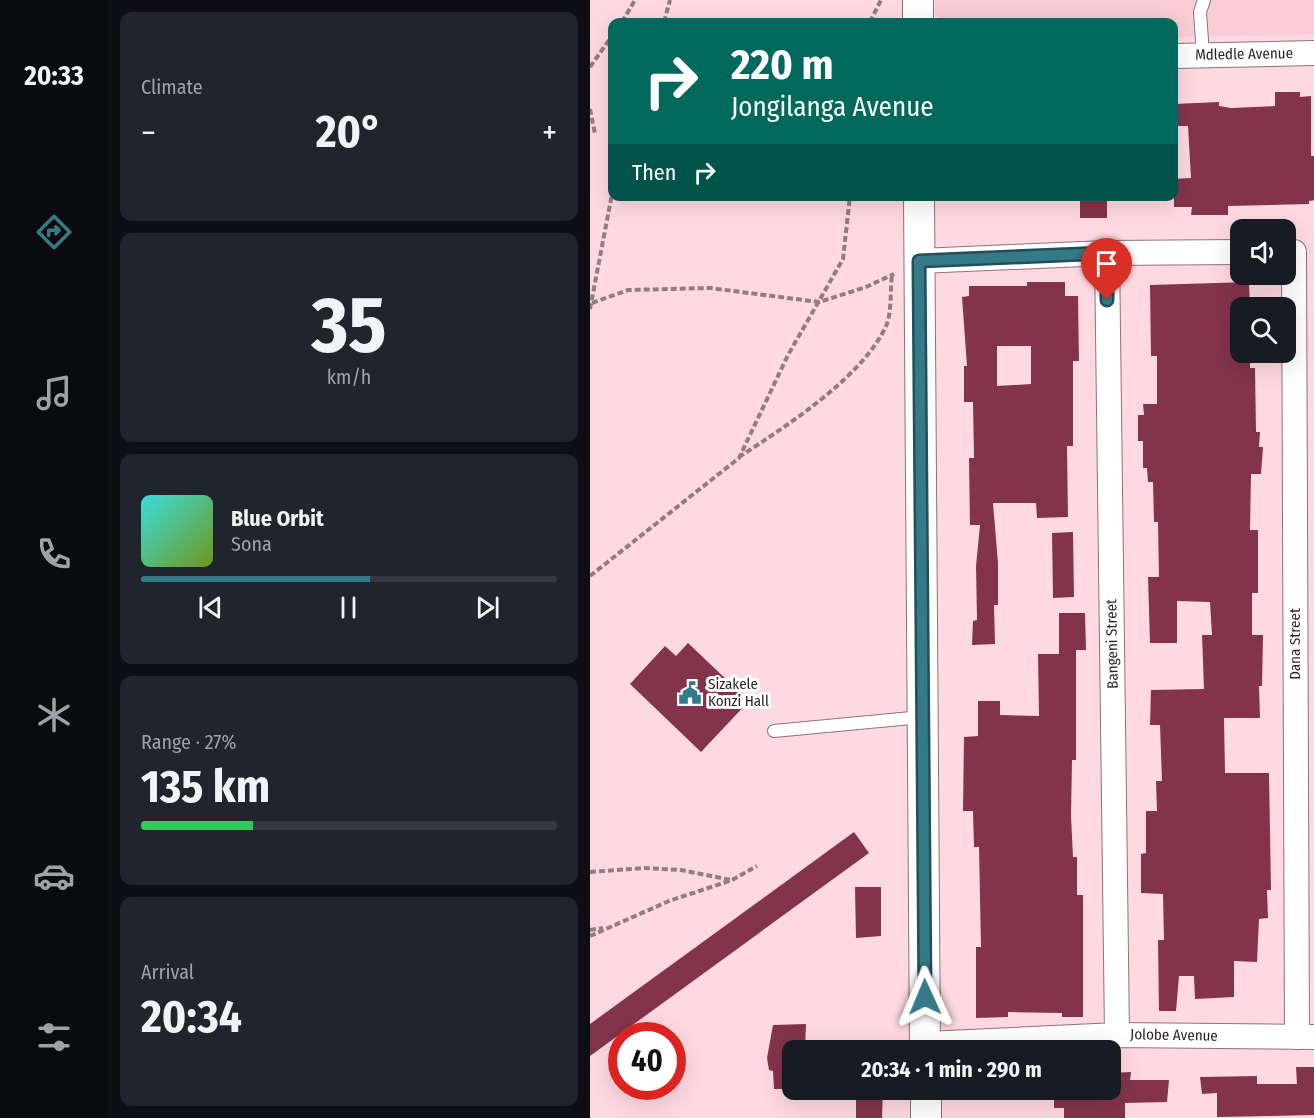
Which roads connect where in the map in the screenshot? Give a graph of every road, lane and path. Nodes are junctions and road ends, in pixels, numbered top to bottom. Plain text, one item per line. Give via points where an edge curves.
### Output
1 (635, 0) edge
2 (670, 0) edge
3 (881, 0) edge
4 (918, 0) edge
5 (1204, 0) edge
6 (624, 18) edge
7 (665, 18) edge
8 (872, 18) edge
9 (918, 18) edge
10 (608, 42) edge
11 (1314, 53) edge
12 (1203, 55) junction
13 (1178, 56) edge
14 (590, 67) edge
15 (590, 109) edge
16 (595, 134) dead end
17 (611, 201) edge
18 (849, 201) edge
19 (919, 201) edge
20 (1230, 252) edge
21 (1298, 252) edge
22 (1107, 253) junction
23 (919, 261) junction
24 (892, 275) junction
25 (819, 302) junction
26 (592, 303) junction
27 (590, 309) edge
28 (739, 458) junction
29 (590, 576) edge
30 (923, 716) junction
31 (774, 731) dead end
32 (757, 866) dead end
33 (590, 872) edge
34 (732, 880) junction
35 (609, 927) junction
36 (590, 930) edge
37 (590, 936) edge
38 (1117, 1035) junction
39 (1306, 1037) edge
40 (925, 1040) edge
41 (1037, 1040) edge
42 (926, 1100) edge
43 (926, 1118) edge

1 - 6 path
2 - 7 path
3 - 8 path
4 - 9 street
5 - 12 lane via 1200,12
10 - 14 path
11 - 12 street, Mdledle Avenue
12 - 13 street, Mdledle Avenue
15 - 16 path
17 - 26 path
18 - 25 path via 843,259
19 - 23 street
20 - 22 street
21 - 39 street, Dana Street
22 - 23 street
22 - 38 street, Bangeni Street
23 - 24 path
23 - 30 street
24 - 25 path
24 - 28 path via 887,324 868,354 782,429
25 - 26 path via 710,288 628,290
25 - 28 path
26 - 27 path
28 - 29 path
30 - 31 lane
30 - 40 street
32 - 34 path
33 - 34 path via 681,870
34 - 35 path
35 - 36 path
35 - 37 path
38 - 39 street, Jolobe Avenue
38 - 41 street, Jolobe Avenue
42 - 43 street

